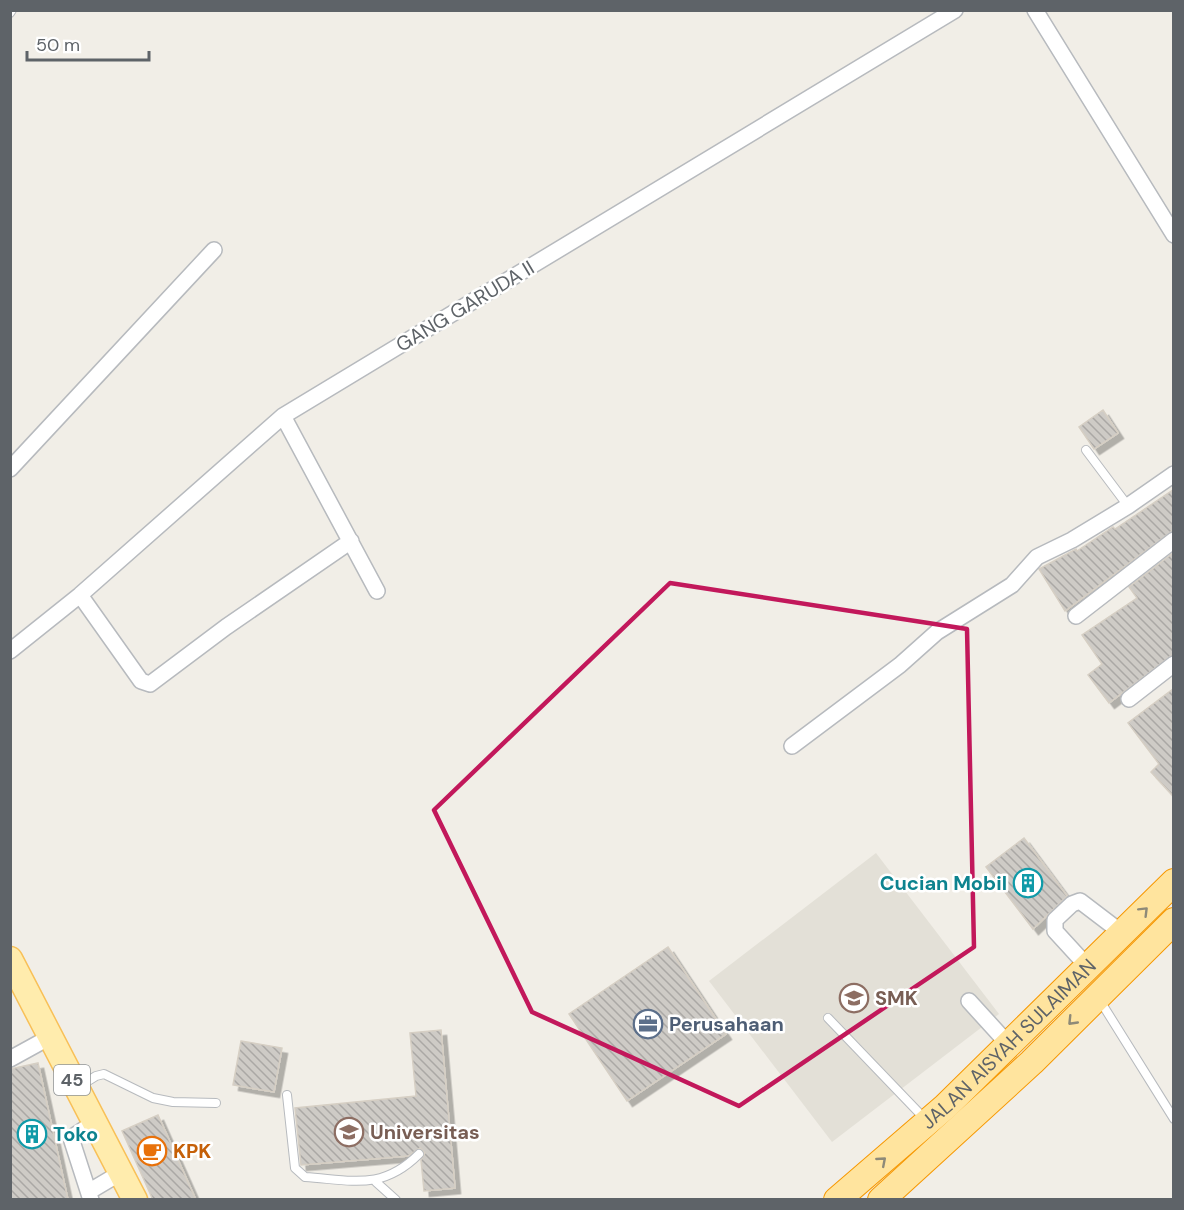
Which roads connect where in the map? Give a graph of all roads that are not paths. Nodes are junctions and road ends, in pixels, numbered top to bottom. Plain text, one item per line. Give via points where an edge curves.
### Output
1 (955, 10) edge
2 (1035, 10) edge
3 (1173, 235) edge
4 (214, 250) dead end
5 (283, 416) junction
6 (1086, 450) dead end
7 (10, 469) edge
8 (1173, 474) edge
9 (1128, 506) junction
10 (1173, 540) edge
11 (351, 541) junction
12 (377, 591) dead end
13 (80, 595) junction
14 (1077, 616) dead end
15 (10, 651) edge
16 (1173, 664) edge
17 (1129, 699) dead end
18 (792, 746) dead end
19 (1173, 882) edge
20 (1173, 921) edge
21 (1122, 933) junction
22 (10, 959) edge
23 (1088, 967) junction
24 (1097, 995) junction
25 (969, 1001) dead end
26 (828, 1018) dead end
27 (50, 1037) junction
28 (1009, 1045) junction
29 (10, 1059) edge
30 (76, 1088) junction
31 (286, 1095) dead end
32 (216, 1103) dead end
33 (937, 1114) junction
34 (1173, 1119) edge
35 (95, 1122) junction
36 (964, 1124) junction
37 (419, 1154) dead end
38 (122, 1172) junction
39 (376, 1182) junction
40 (90, 1195) edge
41 (135, 1200) edge
42 (396, 1200) edge
43 (837, 1200) edge
44 (881, 1200) edge

1 - 5 street, GANG GARUDA II
2 - 3 street
4 - 7 street
5 - 11 street
5 - 13 street, GANG GARUDA II
6 - 9 lane
8 - 9 street
9 - 18 street via 1037,557 1012,585 937,632 900,665
10 - 14 street
11 - 12 street
11 - 13 street via 150,684 141,681
13 - 15 street, GANG GARUDA II
16 - 17 street
21 -> 19 highway, JALAN AISYAH SULAIMAN
20 - 24 highway, JALAN AISYAH SULAIMAN
21 - 23 highway, JALAN AISYAH SULAIMAN
21 - 23 street via 1080,901 1055,920 1055,931
22 - 27 main road, 45
23 - 28 highway, JALAN AISYAH SULAIMAN
24 - 34 lane
24 -> 36 highway, JALAN AISYAH SULAIMAN
25 - 28 street
26 - 33 lane
27 - 29 street
27 - 30 main road, 45
28 - 33 highway, JALAN AISYAH SULAIMAN
30 - 32 lane via 104,1074 153,1098
30 - 35 main road, 45
31 - 39 lane via 298,1172 305,1177
33 - 36 highway
43 -> 33 highway, JALAN AISYAH SULAIMAN
35 - 38 main road, 45
35 - 40 street via 71,1138
36 - 44 highway, JALAN AISYAH SULAIMAN
37 - 39 lane via 406,1167
38 - 40 street
38 - 41 main road, 45
39 - 42 lane

